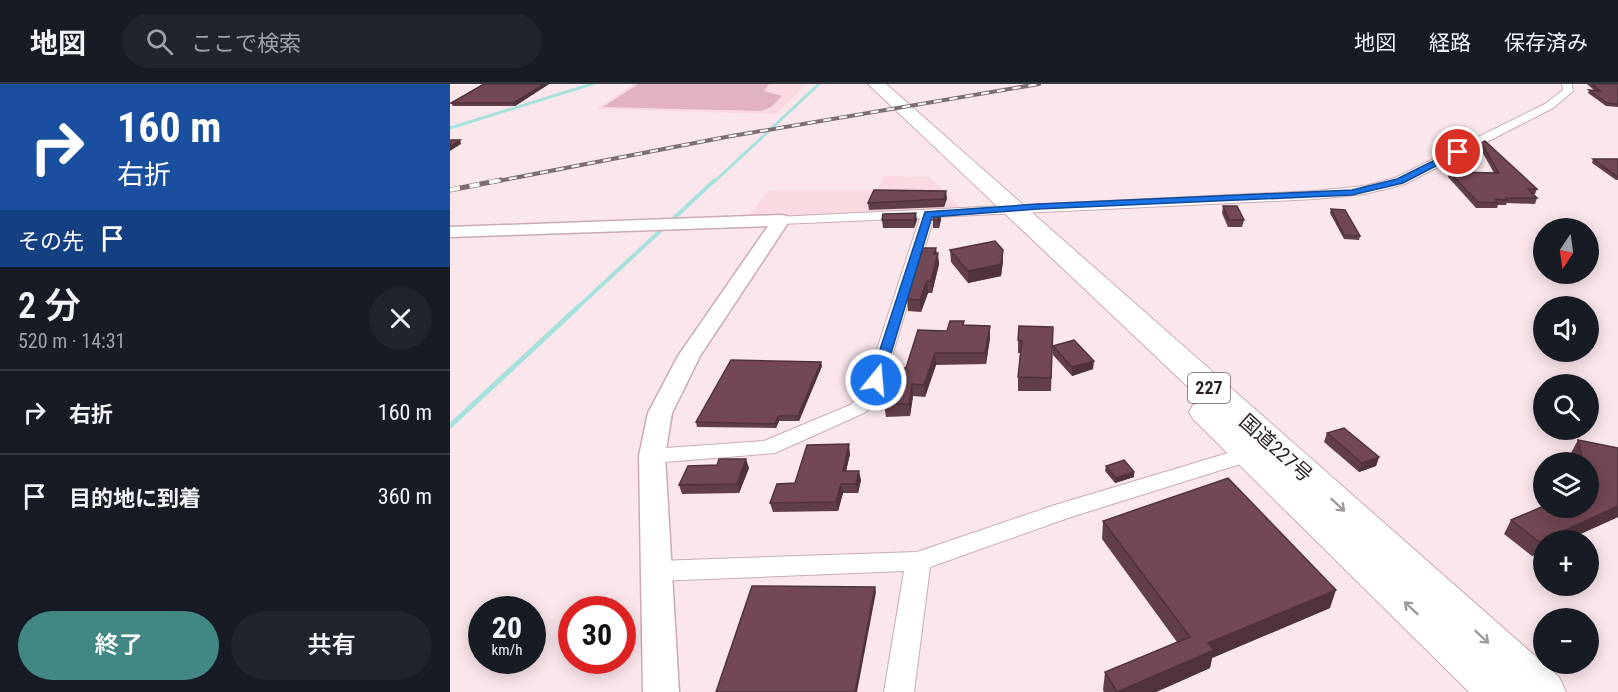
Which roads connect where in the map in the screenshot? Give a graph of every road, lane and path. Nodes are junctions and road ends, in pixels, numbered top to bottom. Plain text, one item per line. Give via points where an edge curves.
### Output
1 (861, 84) edge
2 (876, 84) edge
3 (1567, 84) edge
4 (1003, 209) junction
5 (928, 214) junction
6 (781, 220) junction
7 (450, 232) edge
8 (1248, 454) junction
9 (652, 456) junction
10 (918, 561) junction
11 (657, 571) junction
12 (661, 692) edge
13 (899, 692) edge
14 (1500, 692) edge
15 (1542, 692) edge

1 - 4 highway, 国道227号 / 227
2 - 4 highway, 国道227号 / 227
3 - 4 street via 1568,91 1549,106 1400,181 1373,189
4 - 5 street
4 - 8 highway, 国道227号 / 227
4 -> 15 highway, 国道227号 / 227
5 - 6 street
5 - 9 street via 871,398 857,409 767,448
6 - 7 street
6 - 9 street via 670,389 660,413
8 - 10 street
14 -> 8 highway, 国道227号 / 227
9 - 11 street
10 - 11 street
10 - 13 street
11 - 12 street

